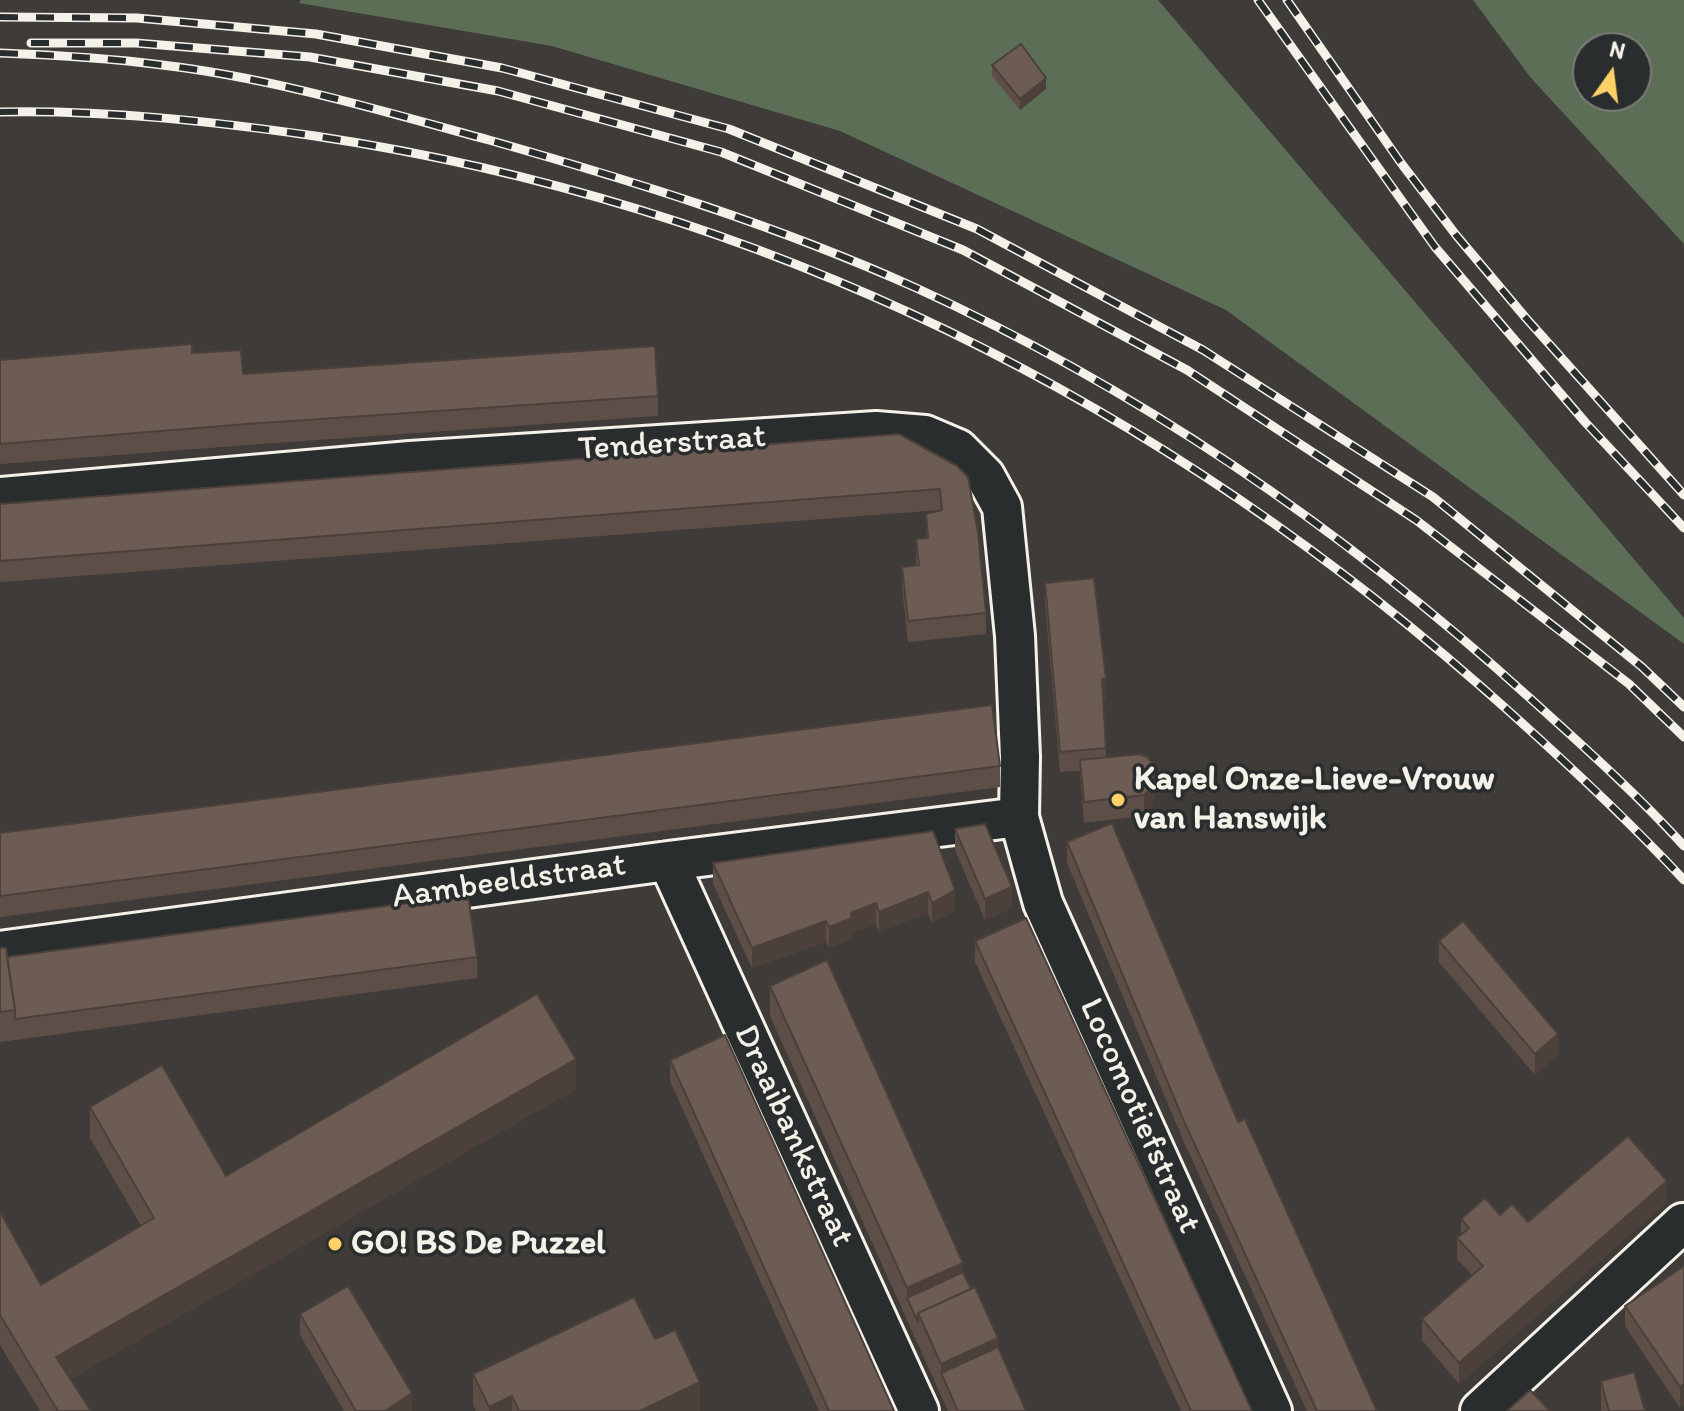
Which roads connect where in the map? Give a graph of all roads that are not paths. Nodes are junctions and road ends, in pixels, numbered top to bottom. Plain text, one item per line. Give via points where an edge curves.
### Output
1 (0, 497) edge
2 (1019, 817) junction
3 (668, 861) junction
4 (0, 951) edge
5 (1683, 1223) edge
6 (919, 1411) edge
7 (1272, 1411) edge
8 (1480, 1411) edge

1 - 2 street, Tenderstraat via 472,457 876,431 925,435 958,449 985,476 1002,507 1015,636
2 - 3 street, Aambeeldstraat
2 - 7 street, Locomotiefstraat via 1043,903
3 - 4 street, Aambeeldstraat
3 - 6 street, Draaibankstraat
5 - 8 street

